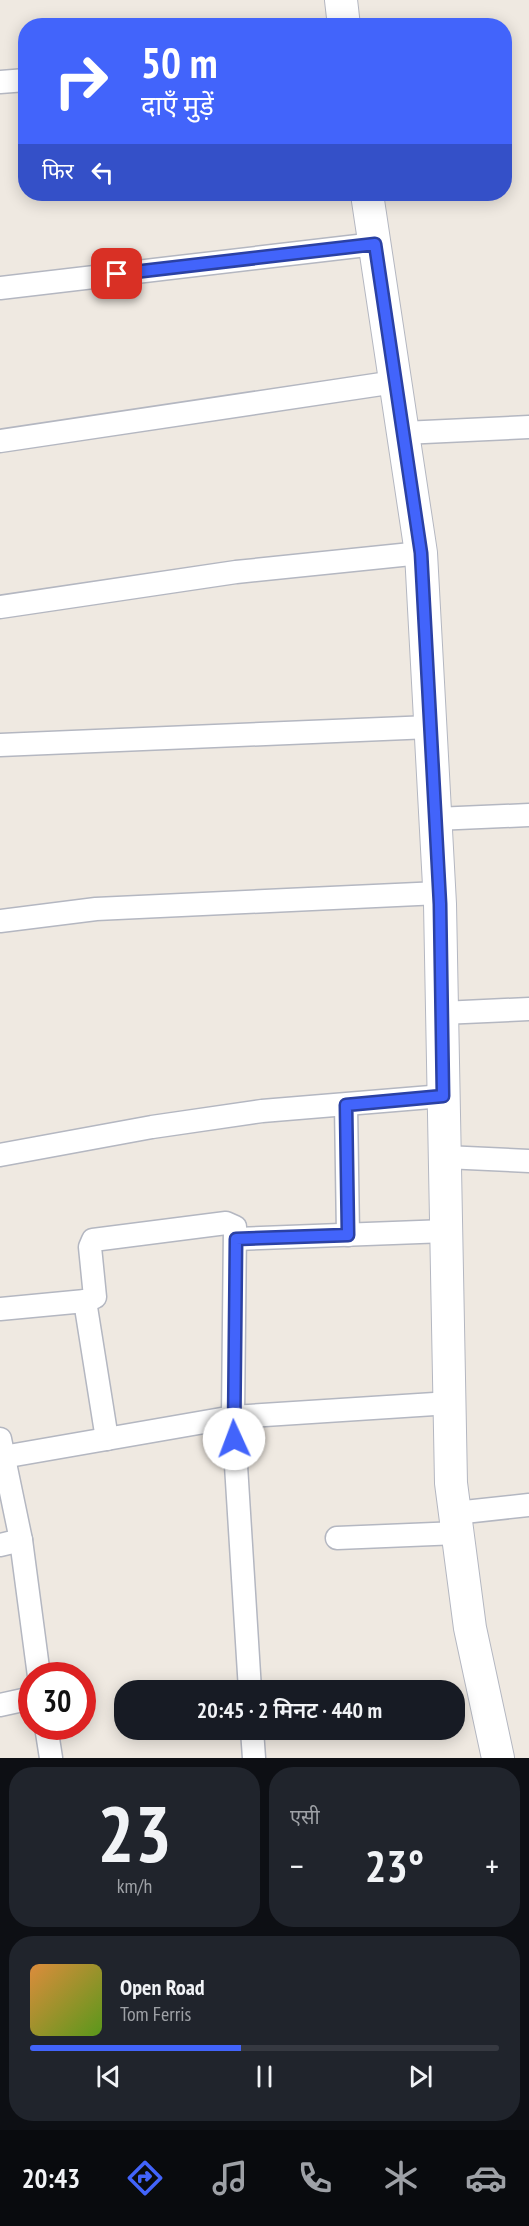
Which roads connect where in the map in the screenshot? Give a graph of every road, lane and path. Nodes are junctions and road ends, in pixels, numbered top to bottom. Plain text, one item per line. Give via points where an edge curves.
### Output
1 (341, 0) edge
2 (343, 18) edge
3 (18, 81) edge
4 (0, 82) edge
5 (368, 201) edge
6 (375, 244) junction
7 (0, 288) edge
8 (395, 382) junction
9 (529, 427) edge
10 (403, 433) junction
11 (0, 441) edge
12 (421, 553) junction
13 (0, 607) edge
14 (430, 727) junction
15 (0, 745) edge
16 (529, 815) edge
17 (435, 819) junction
18 (439, 893) junction
19 (0, 921) edge
20 (529, 1008) edge
21 (442, 1013) junction
22 (443, 1096) junction
23 (346, 1105) junction
24 (0, 1155) edge
25 (445, 1157) junction
26 (529, 1161) edge
27 (446, 1231) junction
28 (348, 1235) junction
29 (236, 1239) junction
30 (85, 1301) junction
31 (0, 1309) edge
32 (450, 1403) junction
33 (233, 1417) junction
34 (107, 1439) junction
35 (2, 1448) edge
36 (529, 1505) edge
37 (456, 1523) junction
38 (337, 1538) dead end
39 (11, 1542) edge
40 (36, 1662) edge
41 (249, 1680) edge
42 (18, 1701) edge
43 (0, 1705) edge
44 (48, 1740) edge
45 (253, 1740) edge
46 (51, 1758) edge
47 (254, 1758) edge
48 (498, 1758) edge

1 - 2 street
3 - 4 street
5 - 6 street
6 - 7 street
6 - 8 street
8 - 10 street
8 - 11 street
9 - 10 street
10 - 12 street
12 - 13 street via 237,572
12 - 14 street
14 - 15 street
14 - 17 street
16 - 17 street
17 - 18 street
18 - 19 street via 96,909
18 - 21 street
20 - 21 street
21 - 22 street
22 - 23 street
22 - 25 street
23 - 24 street via 262,1111
23 - 28 street
25 - 26 street
25 - 27 street
27 - 28 street
27 - 32 street
28 - 29 street
29 - 30 street via 235,1227 226,1223 93,1240 90,1247 95,1297
29 - 33 street
30 - 31 street
30 - 34 street
32 - 33 street
32 - 37 street
33 - 34 street
33 - 41 street
34 - 35 street
35 - 39 street
36 - 37 street
37 - 38 street
37 - 48 street via 470,1628
39 - 40 street
42 - 43 street
44 - 46 street
45 - 47 street

